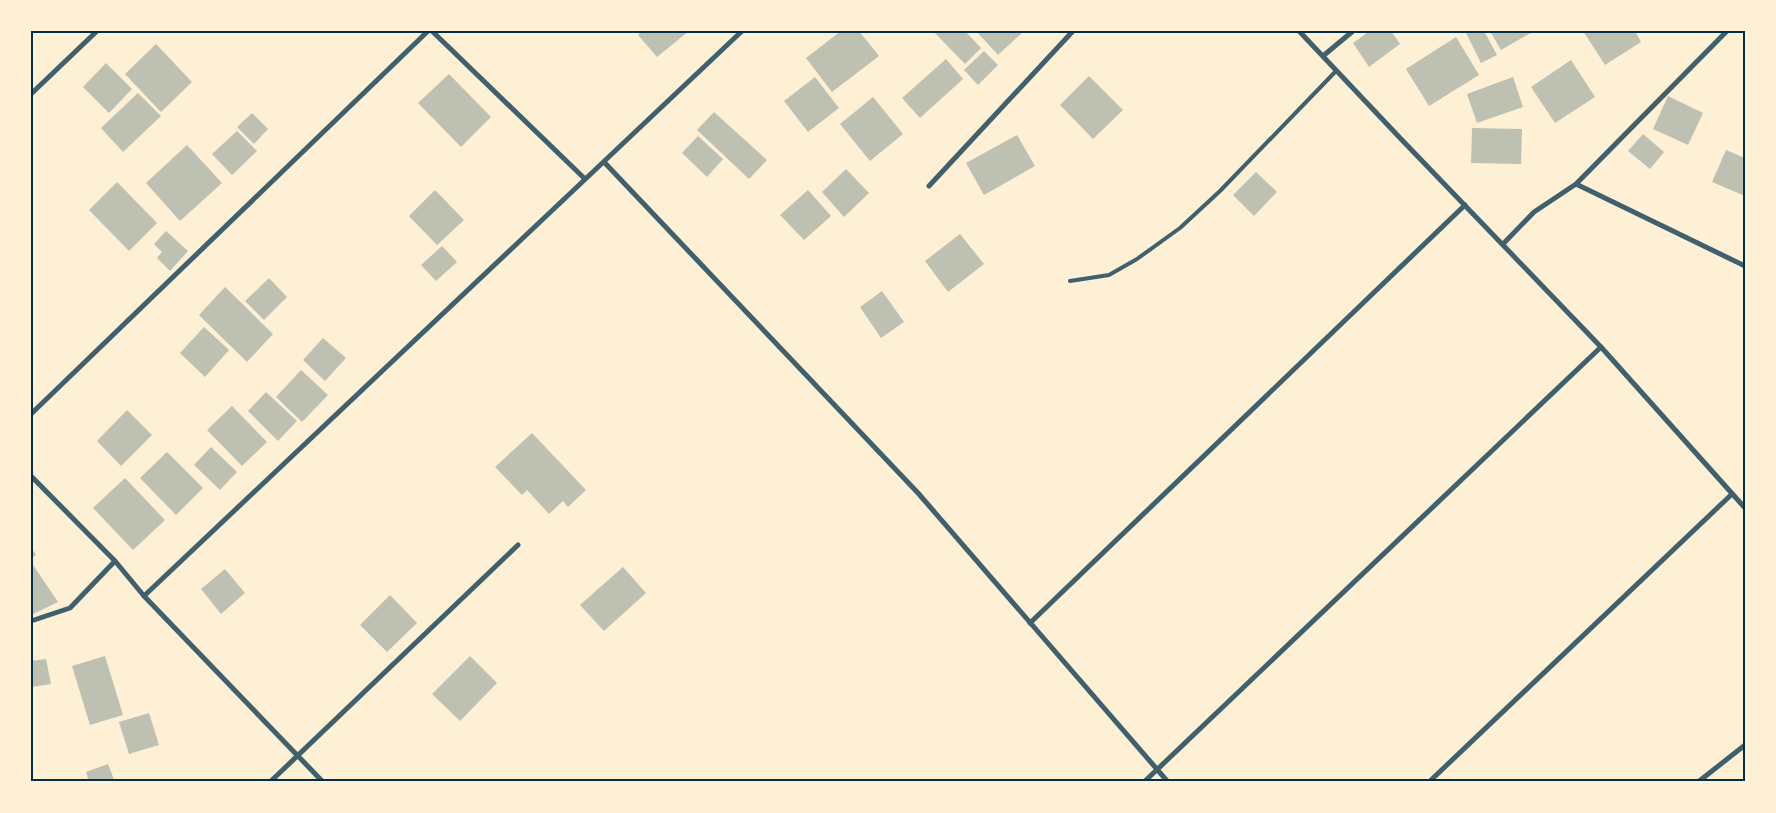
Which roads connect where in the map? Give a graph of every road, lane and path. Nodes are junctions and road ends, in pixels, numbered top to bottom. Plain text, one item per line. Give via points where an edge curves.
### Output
1 (97, 31) edge
2 (428, 31) edge
3 (432, 31) edge
4 (742, 31) edge
5 (1073, 31) edge
6 (1299, 31) edge
7 (1352, 31) edge
8 (1727, 31) edge
9 (1323, 56) junction
10 (1336, 71) junction
11 (31, 94) edge
12 (604, 162) junction
13 (584, 178) junction
14 (1576, 184) junction
15 (928, 186) dead end
16 (1465, 205) junction
17 (1503, 244) junction
18 (1745, 266) edge
19 (1070, 281) dead end
20 (1601, 346) junction
21 (31, 414) edge
22 (31, 476) edge
23 (1732, 494) junction
24 (1745, 508) edge
25 (518, 545) dead end
26 (115, 562) junction
27 (144, 596) junction
28 (31, 621) edge
29 (1030, 623) junction
30 (1745, 745) edge
31 (298, 756) junction
32 (1158, 770) junction
33 (270, 782) edge
34 (323, 782) edge
35 (1144, 782) edge
36 (1168, 782) edge
37 (1429, 782) edge
38 (1698, 782) edge

1 - 11 street
2 - 21 street
3 - 13 street
4 - 12 street
5 - 15 street
6 - 9 street
7 - 9 street
8 - 14 street
9 - 10 street
10 - 16 street
10 - 19 lane via 1180,228 1109,275
12 - 13 street
12 - 29 street via 918,493
13 - 27 street
14 - 17 street via 1534,212
14 - 18 street
16 - 17 street
16 - 29 street
17 - 20 street
20 - 23 street
20 - 32 street
22 - 26 street
23 - 24 street
23 - 37 street
25 - 31 street
26 - 27 street
26 - 28 street via 70,608
27 - 31 street
29 - 32 street
30 - 38 street
31 - 33 street
31 - 34 street
32 - 35 street
32 - 36 street

